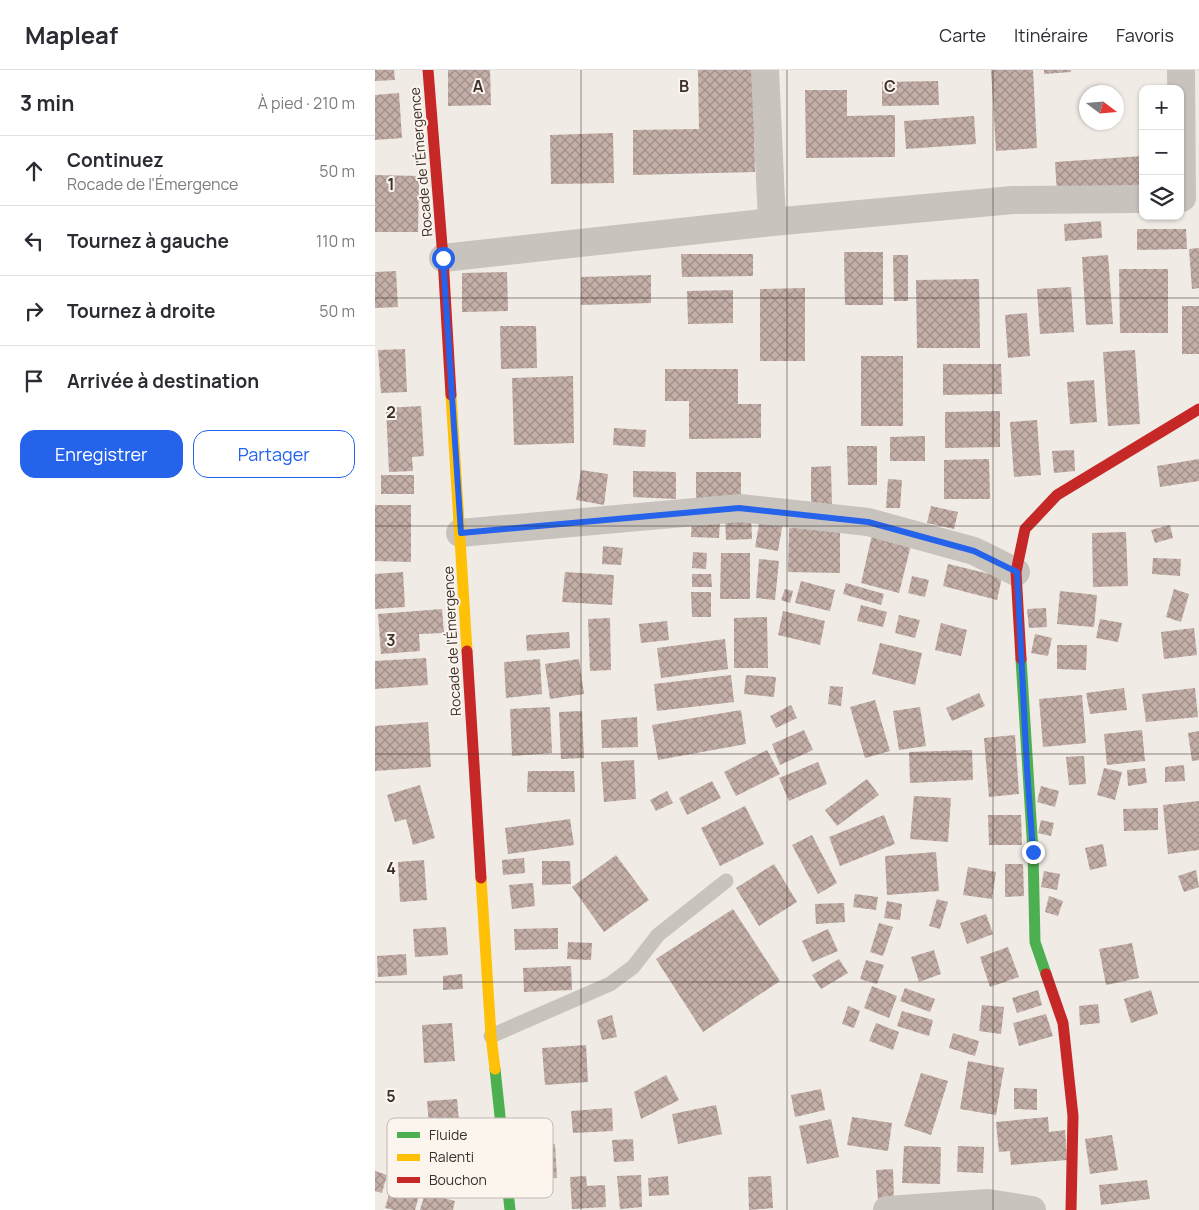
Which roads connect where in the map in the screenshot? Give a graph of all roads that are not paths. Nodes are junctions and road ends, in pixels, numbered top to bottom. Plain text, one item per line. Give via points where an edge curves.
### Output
1 (428, 70) edge
2 (765, 70) edge
3 (1181, 70) edge
4 (1187, 198) edge
5 (1139, 199) edge
6 (772, 222) junction
7 (443, 258) junction
8 (1199, 409) edge
9 (461, 533) junction
10 (1017, 572) junction
11 (726, 881) dead end
12 (491, 1036) junction
13 (500, 1118) edge
14 (987, 1206) edge
15 (887, 1210) edge
16 (1032, 1210) edge
17 (1071, 1210) edge

1 - 7 street, Rocade de l'Émergence
2 - 6 street
3 - 4 street
5 - 6 street via 1013,200
6 - 7 street
7 - 9 street, Rocade de l'Émergence
8 - 10 street via 1057,495 1025,529
9 - 10 street via 739,508 868,522 974,551
9 - 12 street, Rocade de l'Émergence
10 - 17 street via 1035,942 1063,1023 1073,1116
11 - 12 lane via 658,935 633,967 610,984
12 - 13 street, Rocade de l'Émergence
14 - 15 street
14 - 16 street

